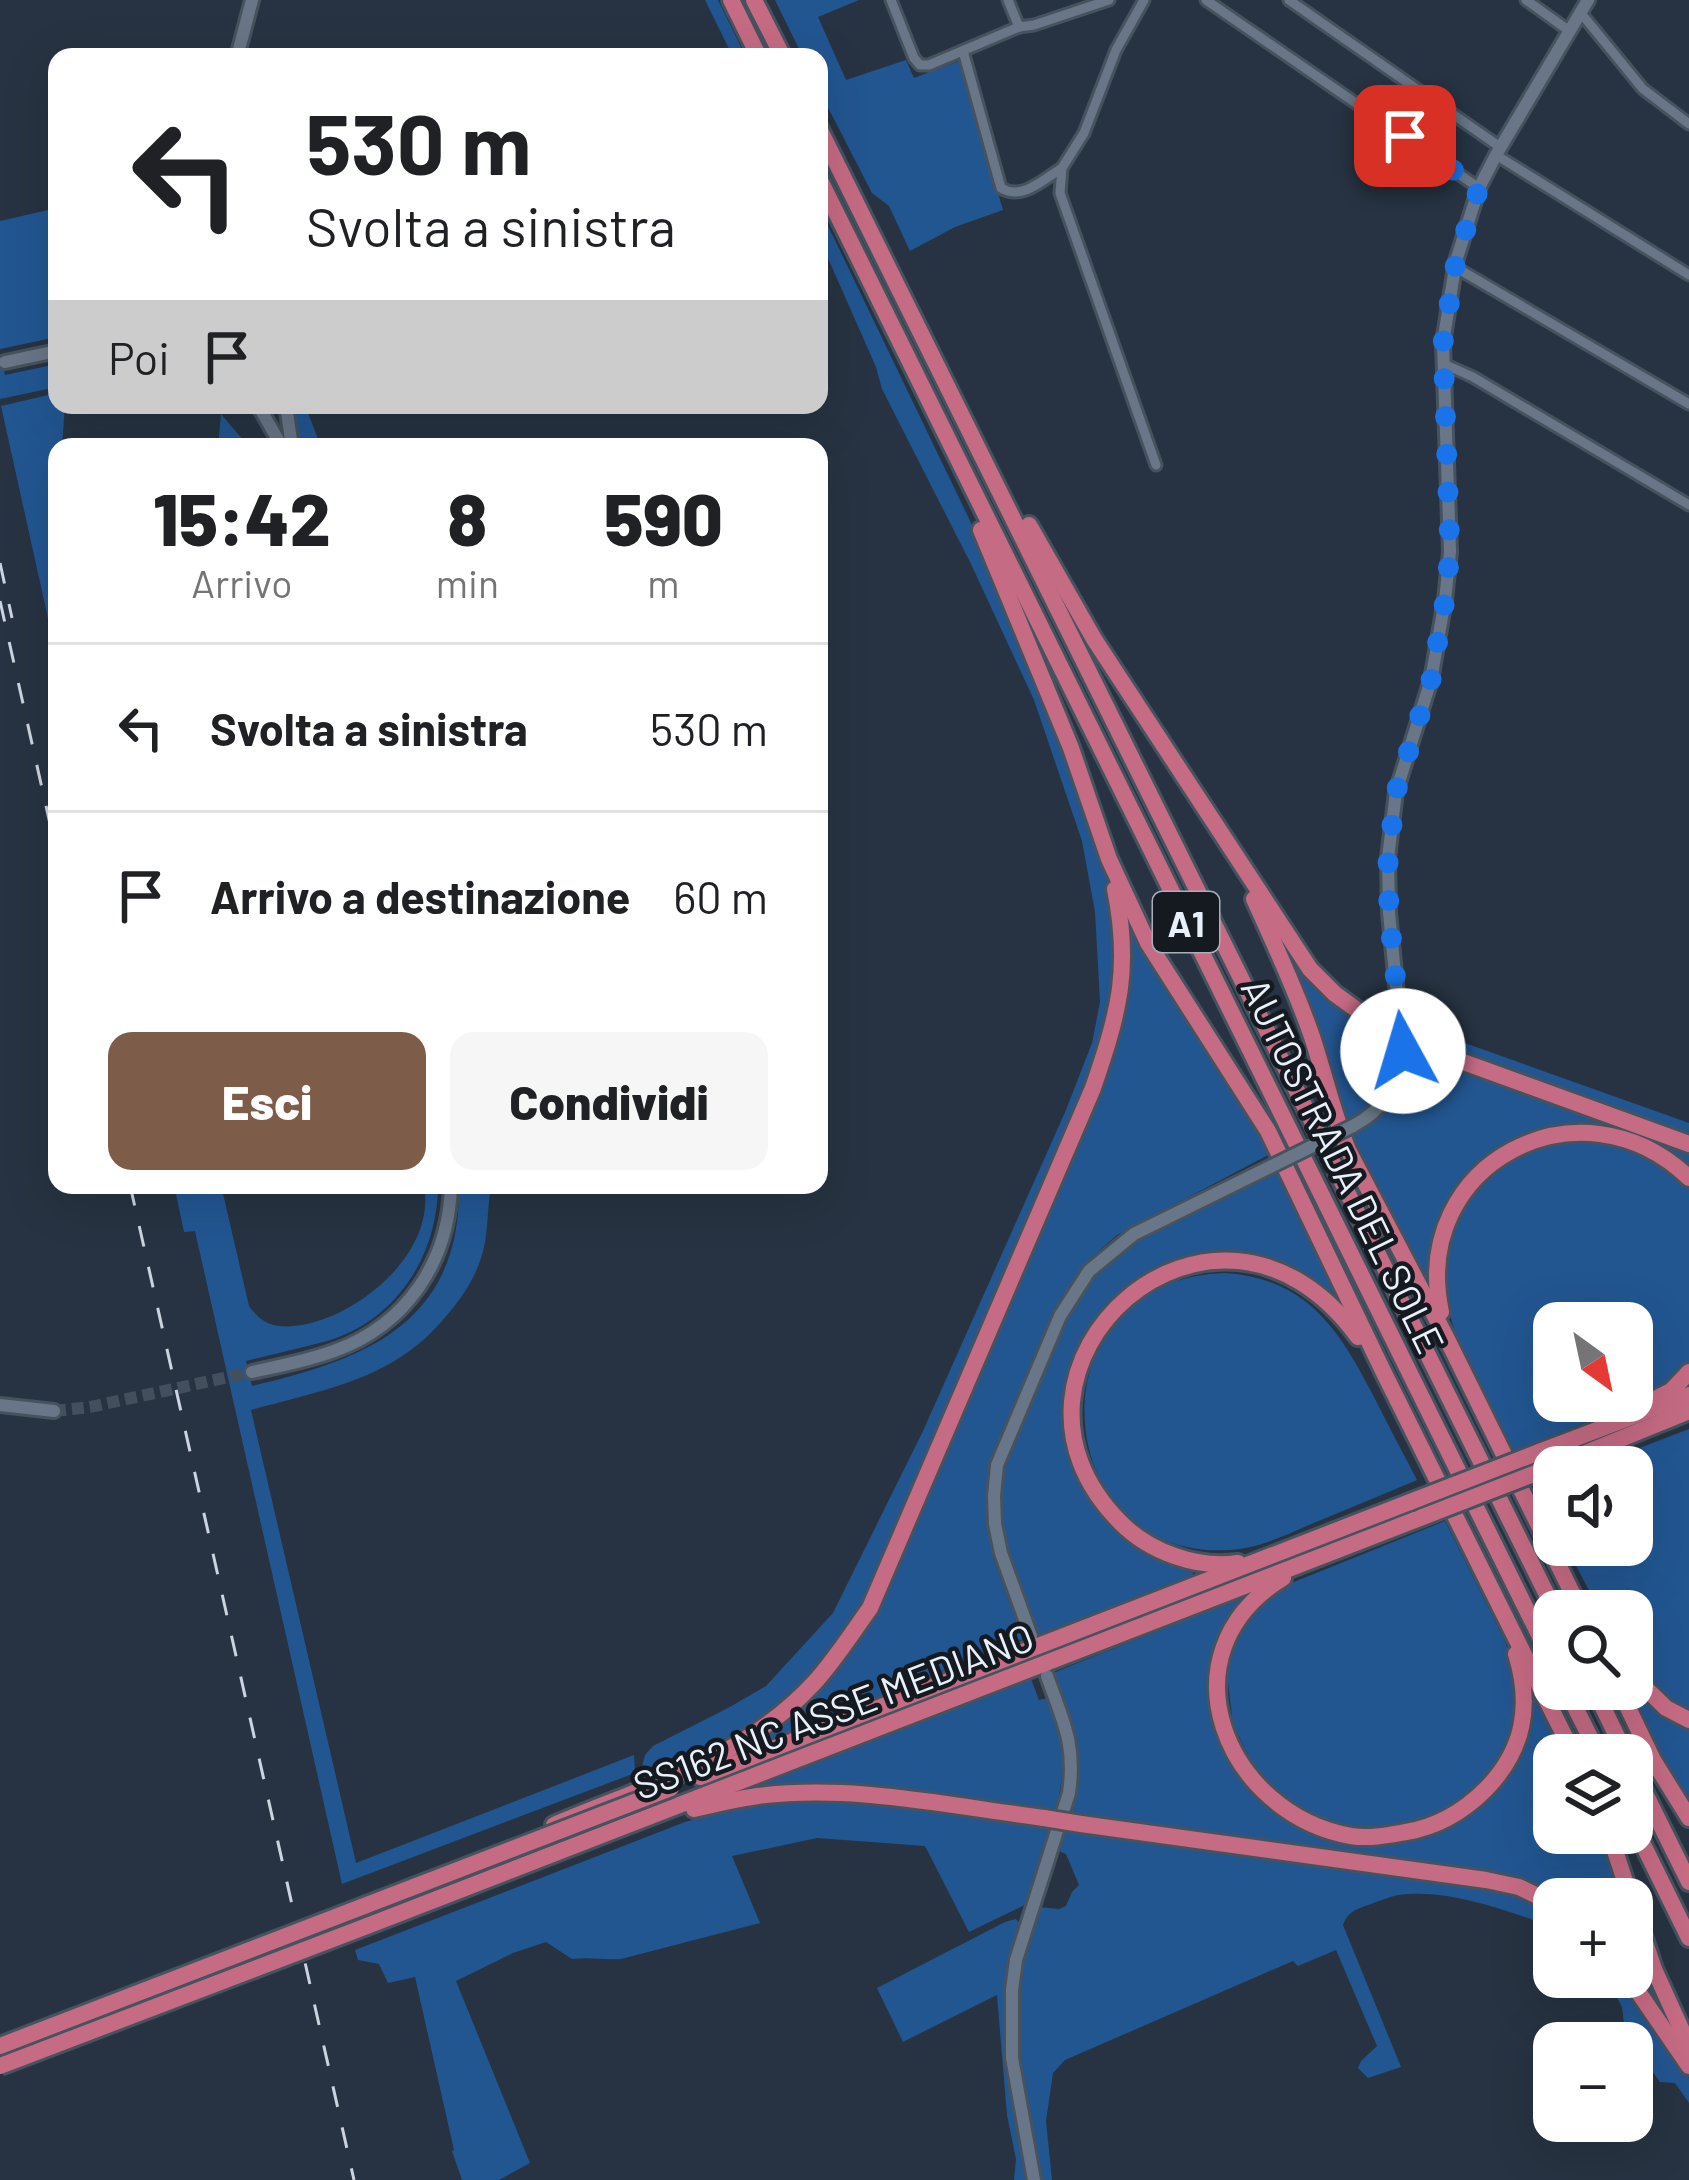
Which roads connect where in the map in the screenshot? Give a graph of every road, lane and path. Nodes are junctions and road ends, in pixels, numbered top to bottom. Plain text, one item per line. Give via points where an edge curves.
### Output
1 (252, 0) edge
2 (731, 0) edge
3 (754, 0) edge
4 (891, 0) edge
5 (1008, 0) edge
6 (1109, 0) edge
7 (1144, 0) edge
8 (1206, 0) edge
9 (1289, 0) edge
10 (1526, 0) edge
11 (1584, 6) edge
12 (1019, 27) junction
13 (1568, 30) junction
14 (239, 48) edge
15 (755, 48) edge
16 (778, 48) edge
17 (963, 51) junction
18 (1689, 124) edge
19 (828, 146) edge
20 (1498, 151) junction
21 (1062, 168) junction
22 (1479, 188) junction
23 (828, 196) edge
24 (1455, 267) junction
25 (1689, 274) edge
26 (878, 298) junction
27 (48, 352) edge
28 (5, 362) dead end
29 (1444, 364) junction
30 (946, 382) junction
31 (1689, 404) edge
32 (1156, 465) dead end
33 (1689, 506) edge
34 (1228, 845) junction
35 (1109, 859) junction
36 (1689, 1144) edge
37 (1689, 1178) edge
38 (451, 1194) edge
39 (1446, 1336) junction
40 (1383, 1371) junction
41 (251, 1372) tunnel mouth
42 (1689, 1372) edge
43 (1689, 1395) edge
44 (0, 1405) edge
45 (54, 1411) tunnel mouth
46 (1689, 1415) edge
47 (1602, 1437) junction
48 (1415, 1510) junction
49 (1318, 1556) junction
50 (1263, 1558) junction
51 (1545, 1590) edge
52 (1572, 1590) edge
53 (1502, 1607) junction
54 (1533, 1623) edge
55 (1031, 1636) dead end
56 (1047, 1676) dead end
57 (1653, 1695) edge
58 (1629, 1710) edge
59 (1689, 1720) edge
60 (1564, 1734) edge
61 (669, 1783) junction
62 (682, 1808) junction
63 (1653, 1809) edge
64 (1689, 1818) edge
65 (1648, 1854) edge
66 (1689, 1882) edge
67 (1533, 1894) edge
68 (1689, 1938) edge
69 (1653, 1966) edge
70 (1642, 1998) edge
71 (0, 2046) edge
72 (1689, 2046) edge
73 (0, 2066) edge
74 (1689, 2066) edge
75 (1034, 2180) edge

1 - 14 street
2 - 15 highway
3 - 16 highway
4 - 17 street via 920,64
5 - 12 street
6 - 12 street
7 - 21 street
8 - 22 street
9 - 20 street
10 - 13 street
11 - 13 street
11 - 18 street via 1643,89
12 - 17 street
13 - 20 street
17 - 21 street via 1001,188 1022,193
19 - 30 highway, AUTOSTRADA DEL SOLE / A1
20 - 22 street
20 - 25 street
21 - 32 street via 1060,194
22 - 24 street
23 - 26 highway, AUTOSTRADA DEL SOLE / A1
24 - 29 street
24 - 31 street
26 - 35 highway via 1003,579
26 - 54 highway, AUTOSTRADA DEL SOLE / A1
27 - 28 street
29 - 33 street
29 - 55 street, bridge via 1445,600 1431,680 1396,792 1388,858 1403,1051 1396,1082 1370,1117 1133,1234 1089,1271 1060,1316 998,1465 994,1524
30 - 34 highway via 1094,639
30 - 51 highway, AUTOSTRADA DEL SOLE / A1
34 - 36 highway via 1310,969 1376,1023
34 - 39 highway via 1282,959 1348,1150
35 - 40 highway via 1148,943 1268,1131
35 - 61 highway via 1122,925 1114,1027 869,1608 785,1711
37 - 39 highway via 1655,1151 1577,1131 1501,1156 1459,1199 1442,1235 1436,1277
38 - 41 street via 441,1248 392,1318 334,1351
39 - 52 highway
40 - 50 highway via 1322,1295 1242,1261 1179,1268 1140,1286 1088,1346 1072,1418 1089,1484 1105,1508 1155,1548 1198,1563
40 - 53 highway
42 - 47 highway
43 - 47 highway, SS162 NC ASSE MEDIANO
44 - 45 street
46 - 47 highway
47 - 48 highway, SS162 NC ASSE MEDIANO, bridge
48 - 49 highway, SS162 NC ASSE MEDIANO
48 - 50 highway, SS162 NC ASSE MEDIANO
49 - 53 highway via 1262,1591 1232,1624 1216,1689 1232,1748 1253,1779 1299,1817 1354,1837 1415,1831 1449,1818 1504,1772 1524,1712 1523,1676
49 - 62 highway, SS162 NC ASSE MEDIANO
50 - 61 highway, SS162 NC ASSE MEDIANO
53 - 60 highway
56 - 75 street via 1072,1766 1012,1990 1012,2058
57 - 59 highway
58 - 64 highway
61 - 71 highway, SS162 NC ASSE MEDIANO, bridge
62 - 67 highway, bridge via 760,1796 869,1796 1486,1880
62 - 73 highway, SS162 NC ASSE MEDIANO, bridge
63 - 66 highway
65 - 68 highway
69 - 72 highway
70 - 74 highway

